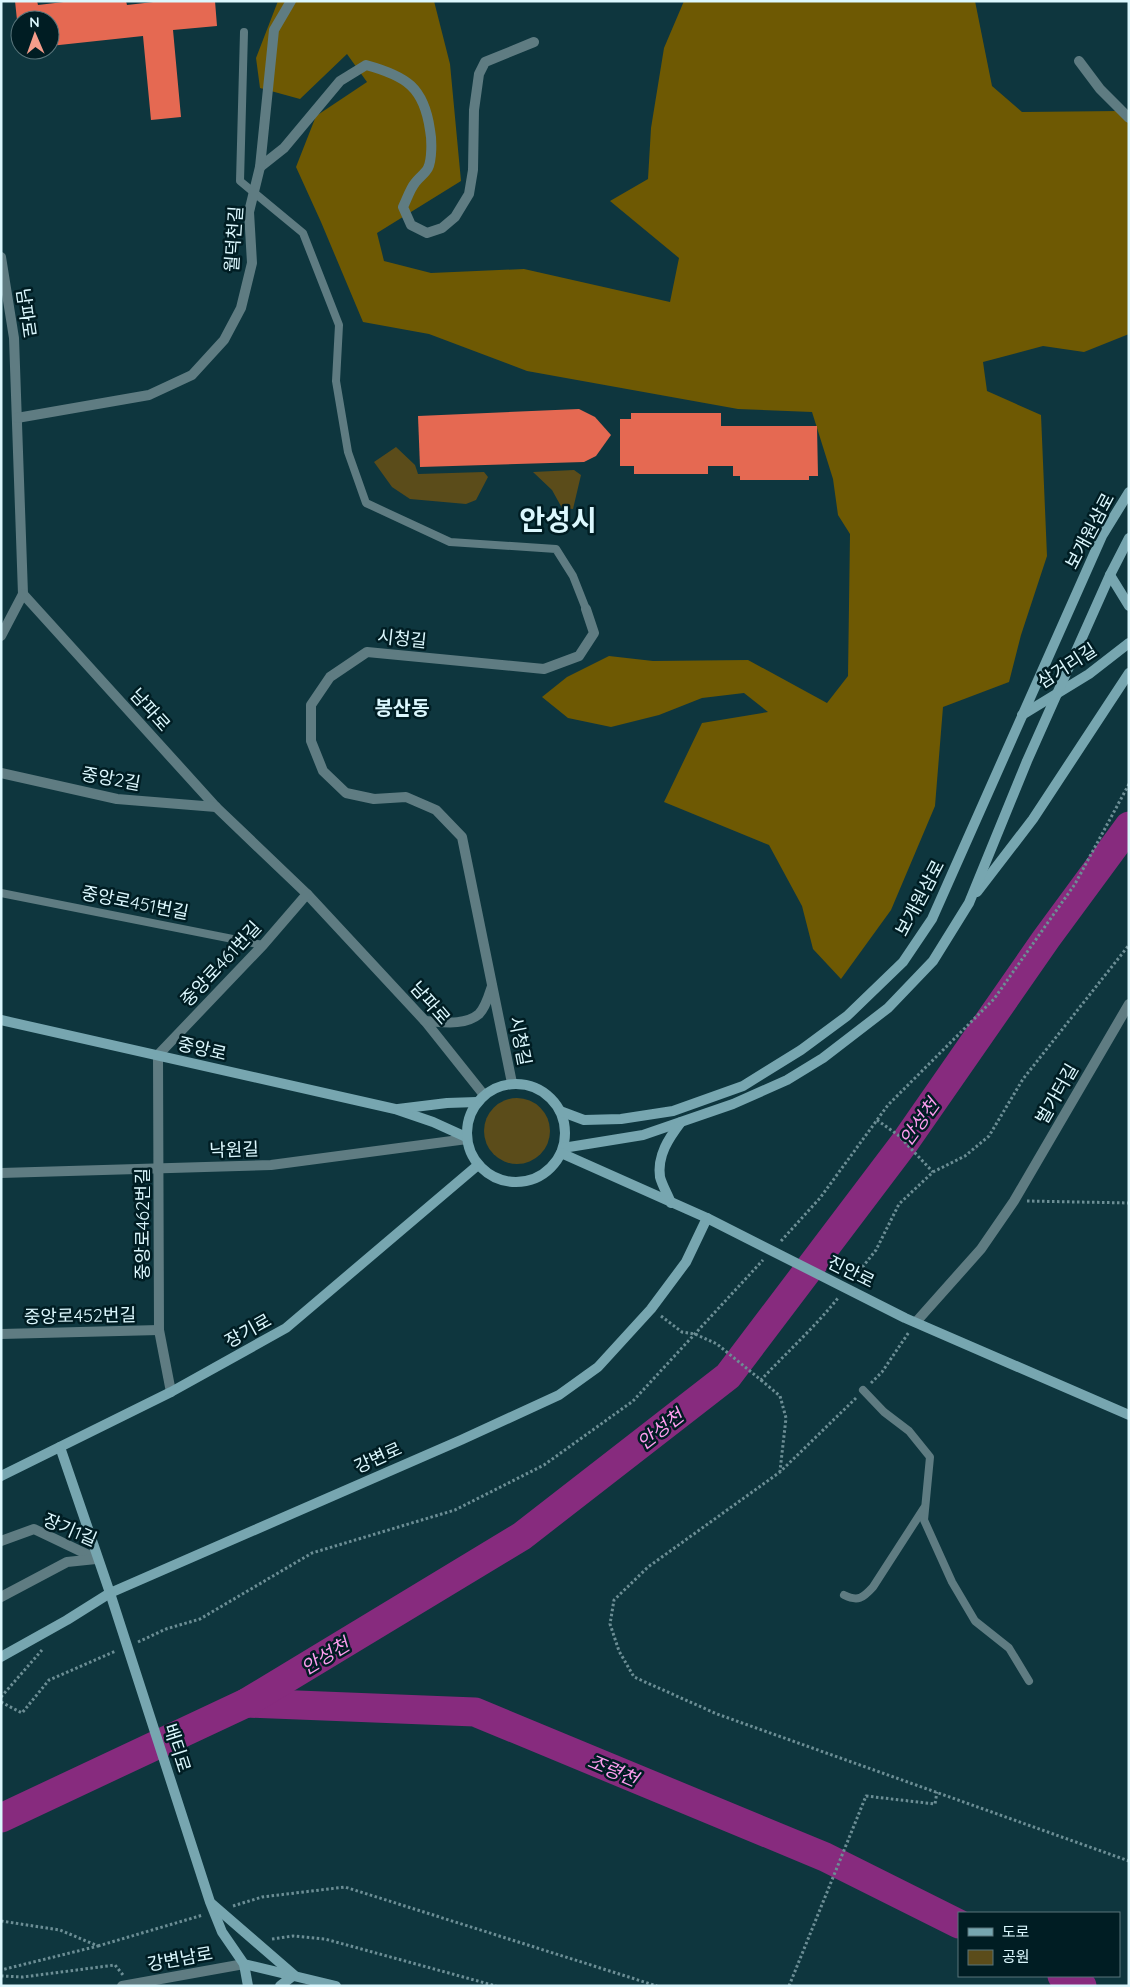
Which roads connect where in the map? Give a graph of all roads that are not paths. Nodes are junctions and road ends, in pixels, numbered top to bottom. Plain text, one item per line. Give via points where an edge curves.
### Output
1 (291, 1) edge
2 (244, 32) dead end
3 (534, 42) dead end
4 (1079, 61) dead end
5 (1129, 118) edge
6 (260, 167) junction
7 (255, 193) junction
8 (1, 257) edge
9 (16, 418) junction
10 (1129, 492) edge
11 (1129, 538) edge
12 (1110, 575) junction
13 (23, 594) junction
14 (1129, 606) edge
15 (586, 609) joint
16 (1, 636) edge
17 (1129, 643) edge
18 (1129, 673) edge
19 (1060, 691) junction
20 (1022, 715) junction
21 (1, 773) edge
22 (216, 807) junction
23 (1, 893) edge
24 (307, 894) junction
25 (968, 903) junction
26 (263, 945) junction
27 (492, 985) junction
28 (1129, 1004) edge
29 (1, 1020) edge
30 (425, 1021) junction
31 (158, 1055) junction
32 (512, 1083) junction
33 (480, 1098) junction
34 (395, 1109) junction
35 (560, 1111) junction
36 (681, 1122) junction
37 (466, 1138) junction
38 (562, 1151) junction
39 (478, 1165) junction
40 (159, 1170) junction
41 (1, 1173) edge
42 (672, 1202) junction
43 (707, 1218) junction
44 (916, 1322) junction
45 (159, 1330) junction
46 (1, 1334) edge
47 (863, 1390) road end
48 (171, 1392) junction
49 (1129, 1415) edge
50 (60, 1447) junction
51 (1, 1476) edge
52 (925, 1507) junction
53 (1, 1541) edge
54 (97, 1559) junction
55 (110, 1593) junction
56 (844, 1595) dead end
57 (1, 1597) edge
58 (1, 1657) edge
59 (1029, 1680) dead end
60 (210, 1902) junction
61 (244, 1964) junction
62 (294, 1975) junction
63 (126, 1985) edge
64 (248, 1986) edge
65 (280, 1986) edge
66 (336, 1986) edge

1 - 6 street, 월덕천길 via 274,30
2 - 7 lane via 240,181
3 - 6 street via 485,62 474,110 473,170 469,194 455,217 442,228 427,233 411,225 404,207 413,184 428,168 432,142 428,111 415,89 400,77 383,70 366,65 340,81 284,148
4 - 5 street via 1100,89
6 - 7 street, 월덕천길
7 - 9 street, 월덕천길 via 249,212 252,263 242,308 224,340 192,375 149,395
7 - 15 lane via 303,232 339,326 336,381 348,452 366,503 450,542 556,549
8 - 9 street, 남파로 via 14,338
9 - 13 street, 남파로
10 - 20 main road, 보개원삼로 via 1102,536
11 - 12 main road
12 - 14 main road
12 - 19 main road
13 - 16 street
13 - 22 street, 남파로
15 - 27 street, 시청길 via 594,634 579,656 544,669 367,652 330,677 311,705 310,741 324,771 346,793 374,799 406,797 436,810 462,837
17 - 19 main road, 삼거리길 via 1089,674
18 - 25 main road via 1033,819
19 - 20 main road, 삼거리길
19 - 25 main road
20 - 35 main road, 보개원삼로 via 932,919 904,962 847,1016 801,1050 743,1086 674,1111 621,1119 584,1120
21 - 22 street, 중앙2길 via 118,799
22 - 24 street, 남파로
23 - 26 lane, 중앙로451번길
24 - 26 street, 중앙로461번길
24 - 30 street, 남파로
25 - 36 main road via 933,961 888,1008 823,1058 787,1080
26 - 31 street, 중앙로461번길
27 - 30 street via 485,1006 467,1020
27 - 32 street, 시청길
28 - 44 street, 벌가터길 via 1014,1201 981,1248
29 - 31 main road, 중앙로
30 - 33 street, 남파로
31 - 34 main road, 중앙로
31 - 40 street, 중앙로462번길
32 - 33 main road via 497,1086
32 - 35 main road via 530,1084 545,1092
33 - 34 main road, 중앙로
33 - 37 main road via 468,1121
34 - 37 main road, 중앙로
35 - 38 main road via 565,1131
36 - 38 main road via 643,1135
36 - 42 main road via 661,1155 660,1177
37 - 39 main road
37 - 40 street, 낙원길 via 271,1165
38 - 39 main road via 551,1168 538,1177 521,1182 505,1181
38 - 42 main road, 진안로
39 - 48 main road, 장기로 via 286,1328
40 - 41 street, 낙원길
40 - 45 street, 중앙로462번길
42 - 43 main road, 진안로
43 - 44 main road, 진안로
43 - 55 main road, 강변로 via 686,1262 651,1309 598,1366 559,1395
44 - 49 main road, 진안로
45 - 46 street, 중앙로452번길
45 - 48 street, 중앙로462번길
47 - 52 lane via 909,1431 930,1457
48 - 50 main road, 장기로
50 - 51 main road, 장기로
50 - 54 main road, 배티로
52 - 56 lane via 863,1598 854,1600
52 - 59 lane via 924,1520 952,1582 976,1620 1009,1648
53 - 54 street, 장기1길 via 34,1529
54 - 55 main road, 배티로
54 - 57 street via 67,1562
55 - 58 main road, 강변로
55 - 60 main road, 배티로
60 - 61 main road, 배티로 via 222,1932
60 - 62 main road
61 - 62 main road
61 - 63 street, 강변남로
61 - 64 main road
62 - 65 main road
62 - 66 main road

